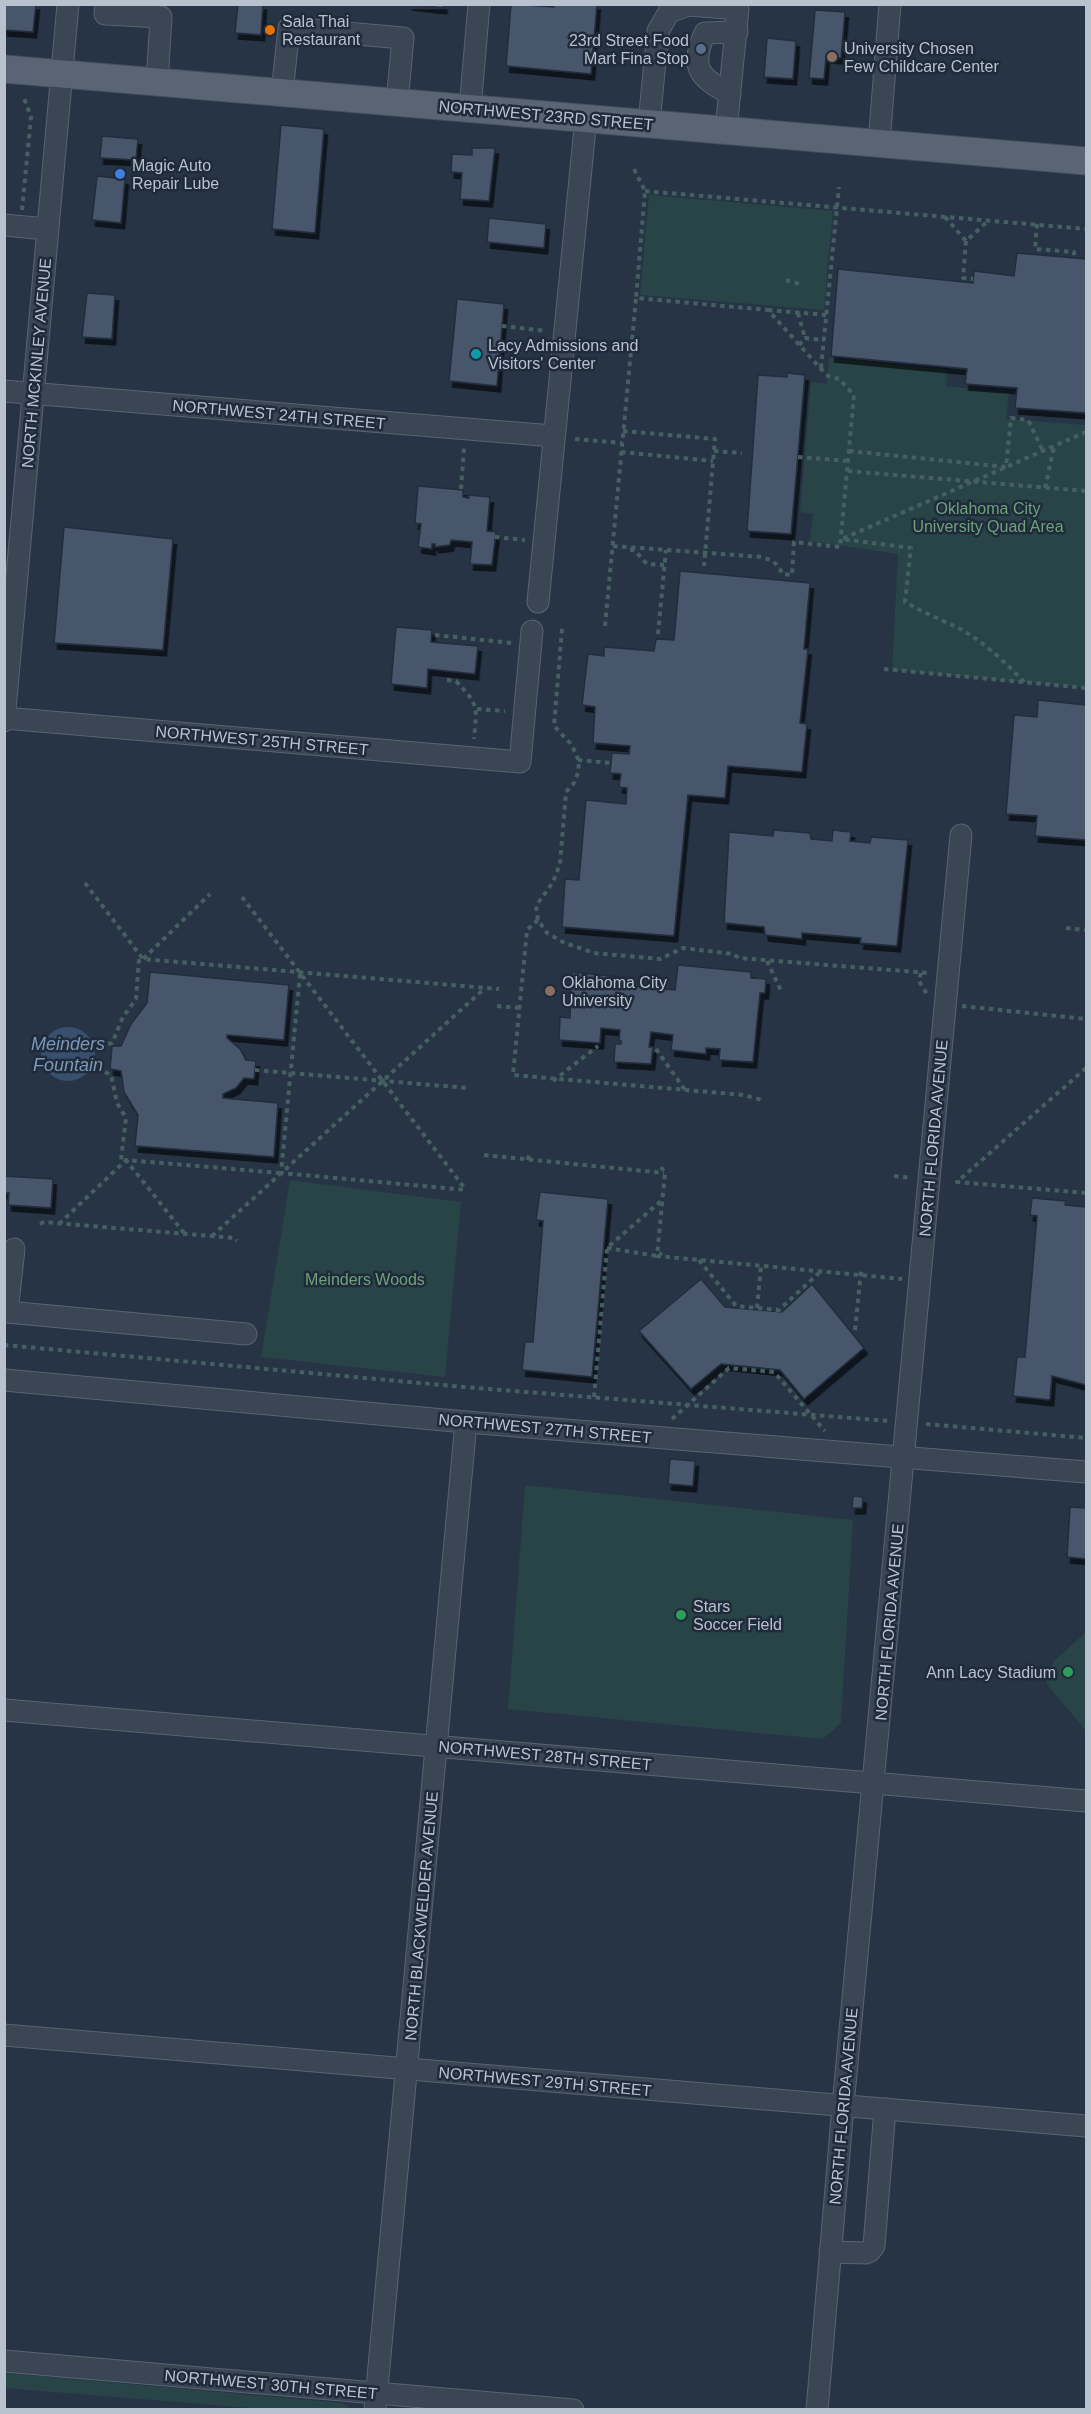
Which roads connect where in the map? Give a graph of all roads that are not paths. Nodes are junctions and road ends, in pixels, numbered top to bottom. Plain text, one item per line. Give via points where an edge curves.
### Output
1 (68, 4) edge
2 (106, 4) edge
3 (479, 4) edge
4 (890, 4) edge
5 (736, 32) junction
6 (4, 69) edge
7 (62, 74) junction
8 (156, 83) junction
9 (282, 93) junction
10 (730, 94) junction
11 (398, 103) junction
12 (470, 109) junction
13 (586, 118) junction
14 (649, 123) junction
15 (726, 130) junction
16 (879, 143) junction
17 (1086, 161) edge
18 (12, 226) edge
19 (47, 229) junction
20 (4, 392) edge
21 (34, 394) junction
22 (554, 436) junction
23 (538, 602) dead end
24 (531, 638) road end
25 (5, 719) edge
26 (961, 836) dead end
27 (14, 1249) dead end
28 (246, 1334) dead end
29 (4, 1380) edge
30 (466, 1422) junction
31 (904, 1457) junction
32 (1086, 1472) edge
33 (4, 1710) edge
34 (436, 1746) junction
35 (874, 1783) junction
36 (1086, 1801) edge
37 (4, 2035) edge
38 (407, 2069) junction
39 (843, 2106) junction
40 (885, 2109) junction
41 (1086, 2126) edge
42 (830, 2252) junction
43 (4, 2361) edge
44 (376, 2401) edge
45 (426, 2403) edge
46 (573, 2409) edge
47 (817, 2409) edge

1 - 7 street, NORTH MCKINLEY AVENUE
2 - 8 street via 105,14 161,17
3 - 12 street
4 - 16 street
5 - 10 street
5 - 10 street via 705,33 698,48 698,69 707,82
5 - 14 street via 738,9 689,5 669,12 658,31
6 - 7 main road, NORTHWEST 23RD STREET
7 - 8 main road, NORTHWEST 23RD STREET
7 - 19 street, NORTH MCKINLEY AVENUE
8 - 9 main road, NORTHWEST 23RD STREET
9 - 11 main road, NORTHWEST 23RD STREET
9 - 11 street via 289,28 403,38
10 - 15 street
11 - 12 main road, NORTHWEST 23RD STREET
12 - 13 main road, NORTHWEST 23RD STREET
13 - 14 main road, NORTHWEST 23RD STREET
13 - 22 street
14 - 15 main road, NORTHWEST 23RD STREET
15 - 16 main road, NORTHWEST 23RD STREET
16 - 17 main road, NORTHWEST 23RD STREET
18 - 19 street
19 - 21 street, NORTH MCKINLEY AVENUE
20 - 21 street, NORTHWEST 24TH STREET
21 - 22 street, NORTHWEST 24TH STREET
21 - 25 street, NORTH MCKINLEY AVENUE
22 - 23 street
24 - 25 street, NORTHWEST 25TH STREET via 520,762
26 - 31 street, NORTH FLORIDA AVENUE
27 - 28 street via 7,1312
29 - 30 street, NORTHWEST 27TH STREET
30 - 31 street, NORTHWEST 27TH STREET
30 - 34 street, NORTH BLACKWELDER AVENUE
31 - 32 street, NORTHWEST 27TH STREET
31 - 35 street, NORTH FLORIDA AVENUE
33 - 34 street, NORTHWEST 28TH STREET
34 - 35 street, NORTHWEST 28TH STREET
34 - 38 street, NORTH BLACKWELDER AVENUE
35 - 36 street, NORTHWEST 28TH STREET
35 - 39 street, NORTH FLORIDA AVENUE
37 - 38 street, NORTHWEST 29TH STREET
38 - 39 street, NORTHWEST 29TH STREET
38 - 44 street, NORTH BLACKWELDER AVENUE
39 - 40 street, NORTHWEST 29TH STREET
39 - 42 street, NORTH FLORIDA AVENUE
40 - 41 street, NORTHWEST 29TH STREET
40 - 42 street via 874,2246 866,2253
42 - 47 street, NORTH FLORIDA AVENUE
43 - 44 street, NORTHWEST 30TH STREET
44 - 45 street, NORTHWEST 30TH STREET
45 - 46 street, NORTHWEST 30TH STREET

